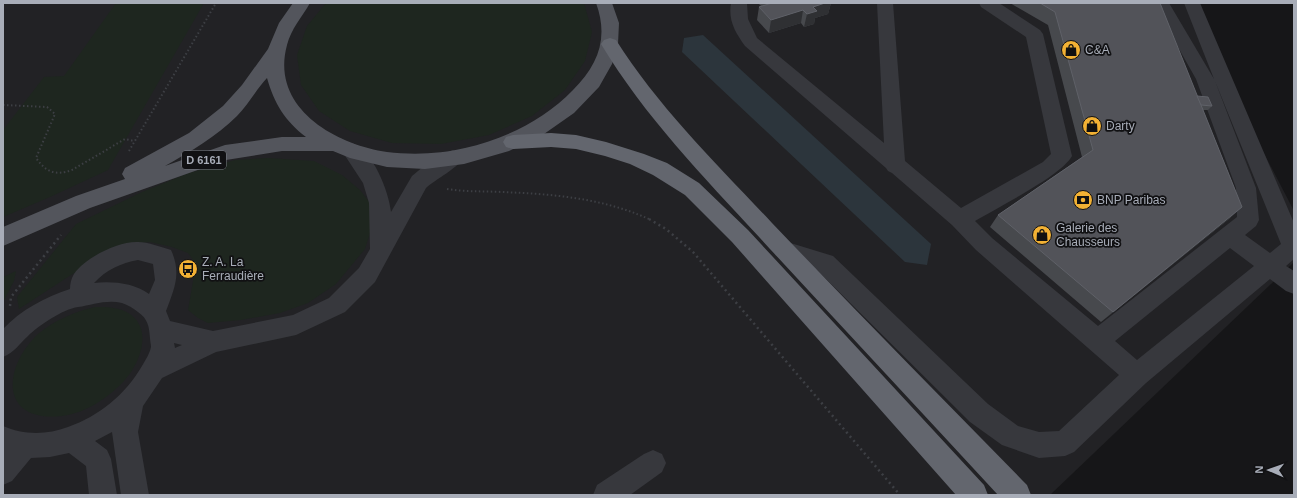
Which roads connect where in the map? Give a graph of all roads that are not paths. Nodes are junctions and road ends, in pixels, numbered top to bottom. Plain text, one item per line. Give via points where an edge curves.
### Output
1 (302, 3) edge
2 (739, 3) edge
3 (885, 3) edge
4 (987, 3) edge
5 (1162, 3) edge
6 (1192, 3) edge
7 (609, 5) edge
8 (290, 11) edge
9 (610, 44) junction
10 (275, 52) junction
11 (513, 142) junction
12 (331, 144) junction
13 (352, 151) junction
14 (453, 158) junction
15 (895, 166) junction
16 (83, 202) junction
17 (960, 220) junction
18 (1230, 236) junction
19 (3, 237) edge
20 (784, 250) junction
21 (381, 252) junction
22 (1270, 266) junction
23 (1294, 284) edge
24 (80, 297) junction
25 (158, 321) junction
26 (1097, 341) junction
27 (213, 342) junction
28 (3, 346) edge
29 (154, 370) junction
30 (1137, 375) junction
31 (131, 401) junction
32 (72, 439) junction
33 (9, 443) edge
34 (653, 463) dead end
35 (3, 472) edge
36 (102, 495) edge
37 (135, 495) edge
38 (607, 495) edge
39 (974, 495) edge
40 (1017, 495) edge

1 - 8 main road
2 - 15 street via 737,12 741,28 751,42
3 - 15 street
4 - 17 street via 1034,34 1062,156 1050,167
5 - 18 street via 1205,79 1246,188 1248,220
6 - 22 street via 1293,247
7 - 9 main road
8 - 10 main road
9 - 11 main road via 600,71 580,98 551,122
9 - 20 highway via 624,70 659,114
10 - 12 main road via 275,78 284,103 303,125
10 - 16 main road, D 6161 via 244,95 216,123 181,147
11 - 14 main road via 484,152
11 - 39 highway via 550,140 576,142 606,149 637,158 692,189 740,236
12 - 13 main road
12 - 16 main road, D 6161 via 282,144 225,153
13 - 14 main road via 383,158 417,161
13 - 21 street via 369,174 381,205
14 - 21 street via 419,182
15 - 17 street
16 - 19 main road, D 6161
17 - 26 street via 984,244
18 - 22 street
18 - 26 street
20 - 30 street via 825,263 979,414 1011,436 1039,445 1065,443
20 - 40 highway
21 - 27 street via 367,275 337,305 296,325
22 - 23 street
22 - 30 street
24 - 25 street via 93,293 116,292 136,297 153,310
24 - 25 street via 82,281 93,269 119,254 138,251 163,257 166,280
24 - 28 street via 69,299 44,311 22,327
25 - 27 street
25 - 29 street via 163,349
26 - 30 street
27 - 29 street
29 - 31 street
31 - 32 street via 104,423
31 - 37 street via 125,432
32 - 33 street via 48,445
32 - 36 street via 98,459
33 - 35 street
34 - 38 street

